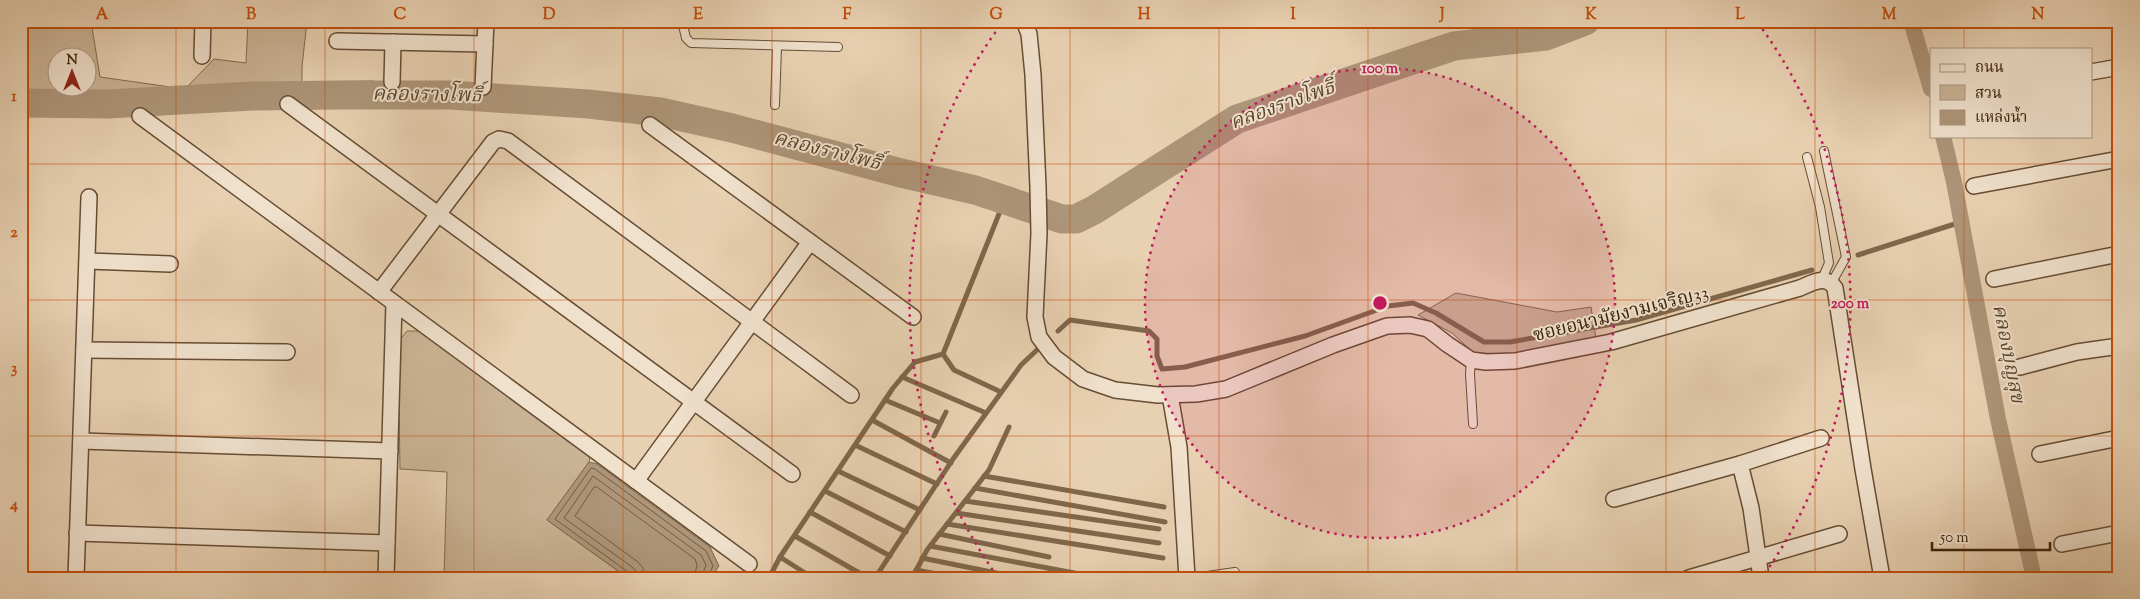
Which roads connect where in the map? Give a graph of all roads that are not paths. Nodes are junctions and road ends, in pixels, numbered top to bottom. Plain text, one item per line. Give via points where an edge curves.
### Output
1 (203, 21) edge
2 (486, 21) edge
3 (682, 21) edge
4 (1024, 21) edge
5 (337, 41) dead end
6 (393, 42) junction
7 (485, 44) junction
8 (777, 47) junction
9 (838, 47) dead end
10 (202, 56) dead end
11 (2119, 67) edge
12 (2092, 72) edge
13 (392, 82) dead end
14 (483, 88) dead end
15 (288, 104) dead end
16 (775, 105) dead end
17 (140, 116) dead end
18 (650, 125) dead end
19 (1824, 151) dead end
20 (1807, 157) dead end
21 (2119, 159) edge
22 (1974, 186) dead end
23 (89, 197) dead end
24 (438, 214) junction
25 (810, 242) junction
26 (2119, 254) edge
27 (88, 261) junction
28 (170, 264) dead end
29 (1994, 279) dead end
30 (1827, 281) junction
31 (379, 292) junction
32 (394, 303) junction
33 (913, 317) dead end
34 (752, 322) junction
35 (2119, 346) edge
36 (84, 350) junction
37 (286, 352) dead end
38 (1471, 360) junction
39 (2020, 366) dead end
40 (851, 395) dead end
41 (1170, 395) junction
42 (694, 402) junction
43 (1473, 424) dead end
44 (1821, 438) dead end
45 (2119, 438) edge
46 (81, 441) junction
47 (390, 451) junction
48 (2040, 454) dead end
49 (1740, 464) junction
50 (792, 474) dead end
51 (636, 482) junction
52 (1614, 499) dead end
53 (77, 533) junction
54 (2119, 533) edge
55 (1839, 534) dead end
56 (387, 543) junction
57 (2062, 544) dead end
58 (1758, 559) junction
59 (749, 564) dead end
60 (1235, 572) dead end
61 (76, 578) edge
62 (386, 578) edge
63 (1187, 578) edge
64 (1193, 578) edge
65 (1689, 578) edge
66 (1761, 578) edge
67 (1882, 578) edge

1 - 10 street
2 - 7 street
3 - 8 lane via 686,38 691,42
4 - 41 street via 1029,34 1033,75 1039,233 1035,317 1039,337 1054,357 1083,379 1115,390
5 - 6 street
6 - 7 street
6 - 13 street
7 - 14 street
8 - 9 lane
8 - 16 lane
11 - 12 street
15 - 24 street
17 - 31 street
18 - 25 street
19 - 30 lane via 1846,257
20 - 30 lane via 1830,263
21 - 22 street
23 - 27 street
24 - 31 street
24 - 34 street via 492,142 499,139 508,141
24 - 42 street
25 - 33 street
25 - 34 street
26 - 29 street
27 - 28 street
27 - 36 street
30 - 38 street, ซอยอนามัยงามเจริญ33 via 1611,342 1515,361
30 - 67 street via 1835,288
31 - 32 street
32 - 47 street
32 - 51 street
34 - 40 street
34 - 42 street
35 - 39 street
36 - 37 street
36 - 46 street
38 - 41 street via 1428,329 1410,325 1387,326 1226,389
38 - 43 lane
41 - 63 street via 1179,447
42 - 50 street
42 - 51 street
44 - 49 street
45 - 48 street
46 - 47 street
46 - 53 street
47 - 56 street
49 - 52 street
49 - 58 street via 1751,508
51 - 59 street
53 - 56 street
53 - 61 street
54 - 57 street
55 - 58 street
56 - 62 street
58 - 65 street
58 - 66 street
60 - 64 lane

